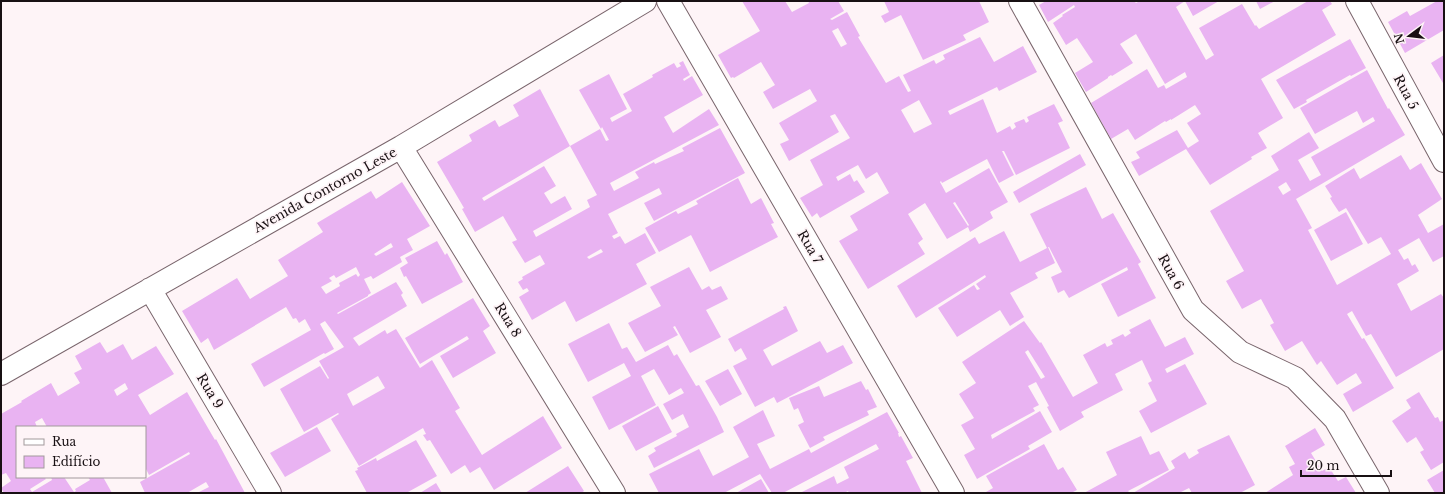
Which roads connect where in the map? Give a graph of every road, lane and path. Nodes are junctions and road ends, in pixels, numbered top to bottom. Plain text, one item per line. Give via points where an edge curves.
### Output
1 (646, 1) edge
2 (668, 1) edge
3 (1020, 1) edge
4 (1357, 1) edge
5 (401, 147) junction
6 (1444, 161) edge
7 (150, 289) junction
8 (1, 374) edge
9 (270, 493) edge
10 (614, 493) edge
11 (954, 493) edge
12 (1378, 493) edge

1 - 5 street, Avenida Contorno Leste
2 - 11 street, Rua 7
3 - 12 street, Rua 6 via 1193,310 1240,352 1295,378 1335,419
4 - 6 street, Rua 5
5 - 7 street, Avenida Contorno Leste
5 - 10 street, Rua 8
7 - 8 street, Avenida Contorno Leste
7 - 9 street, Rua 9

